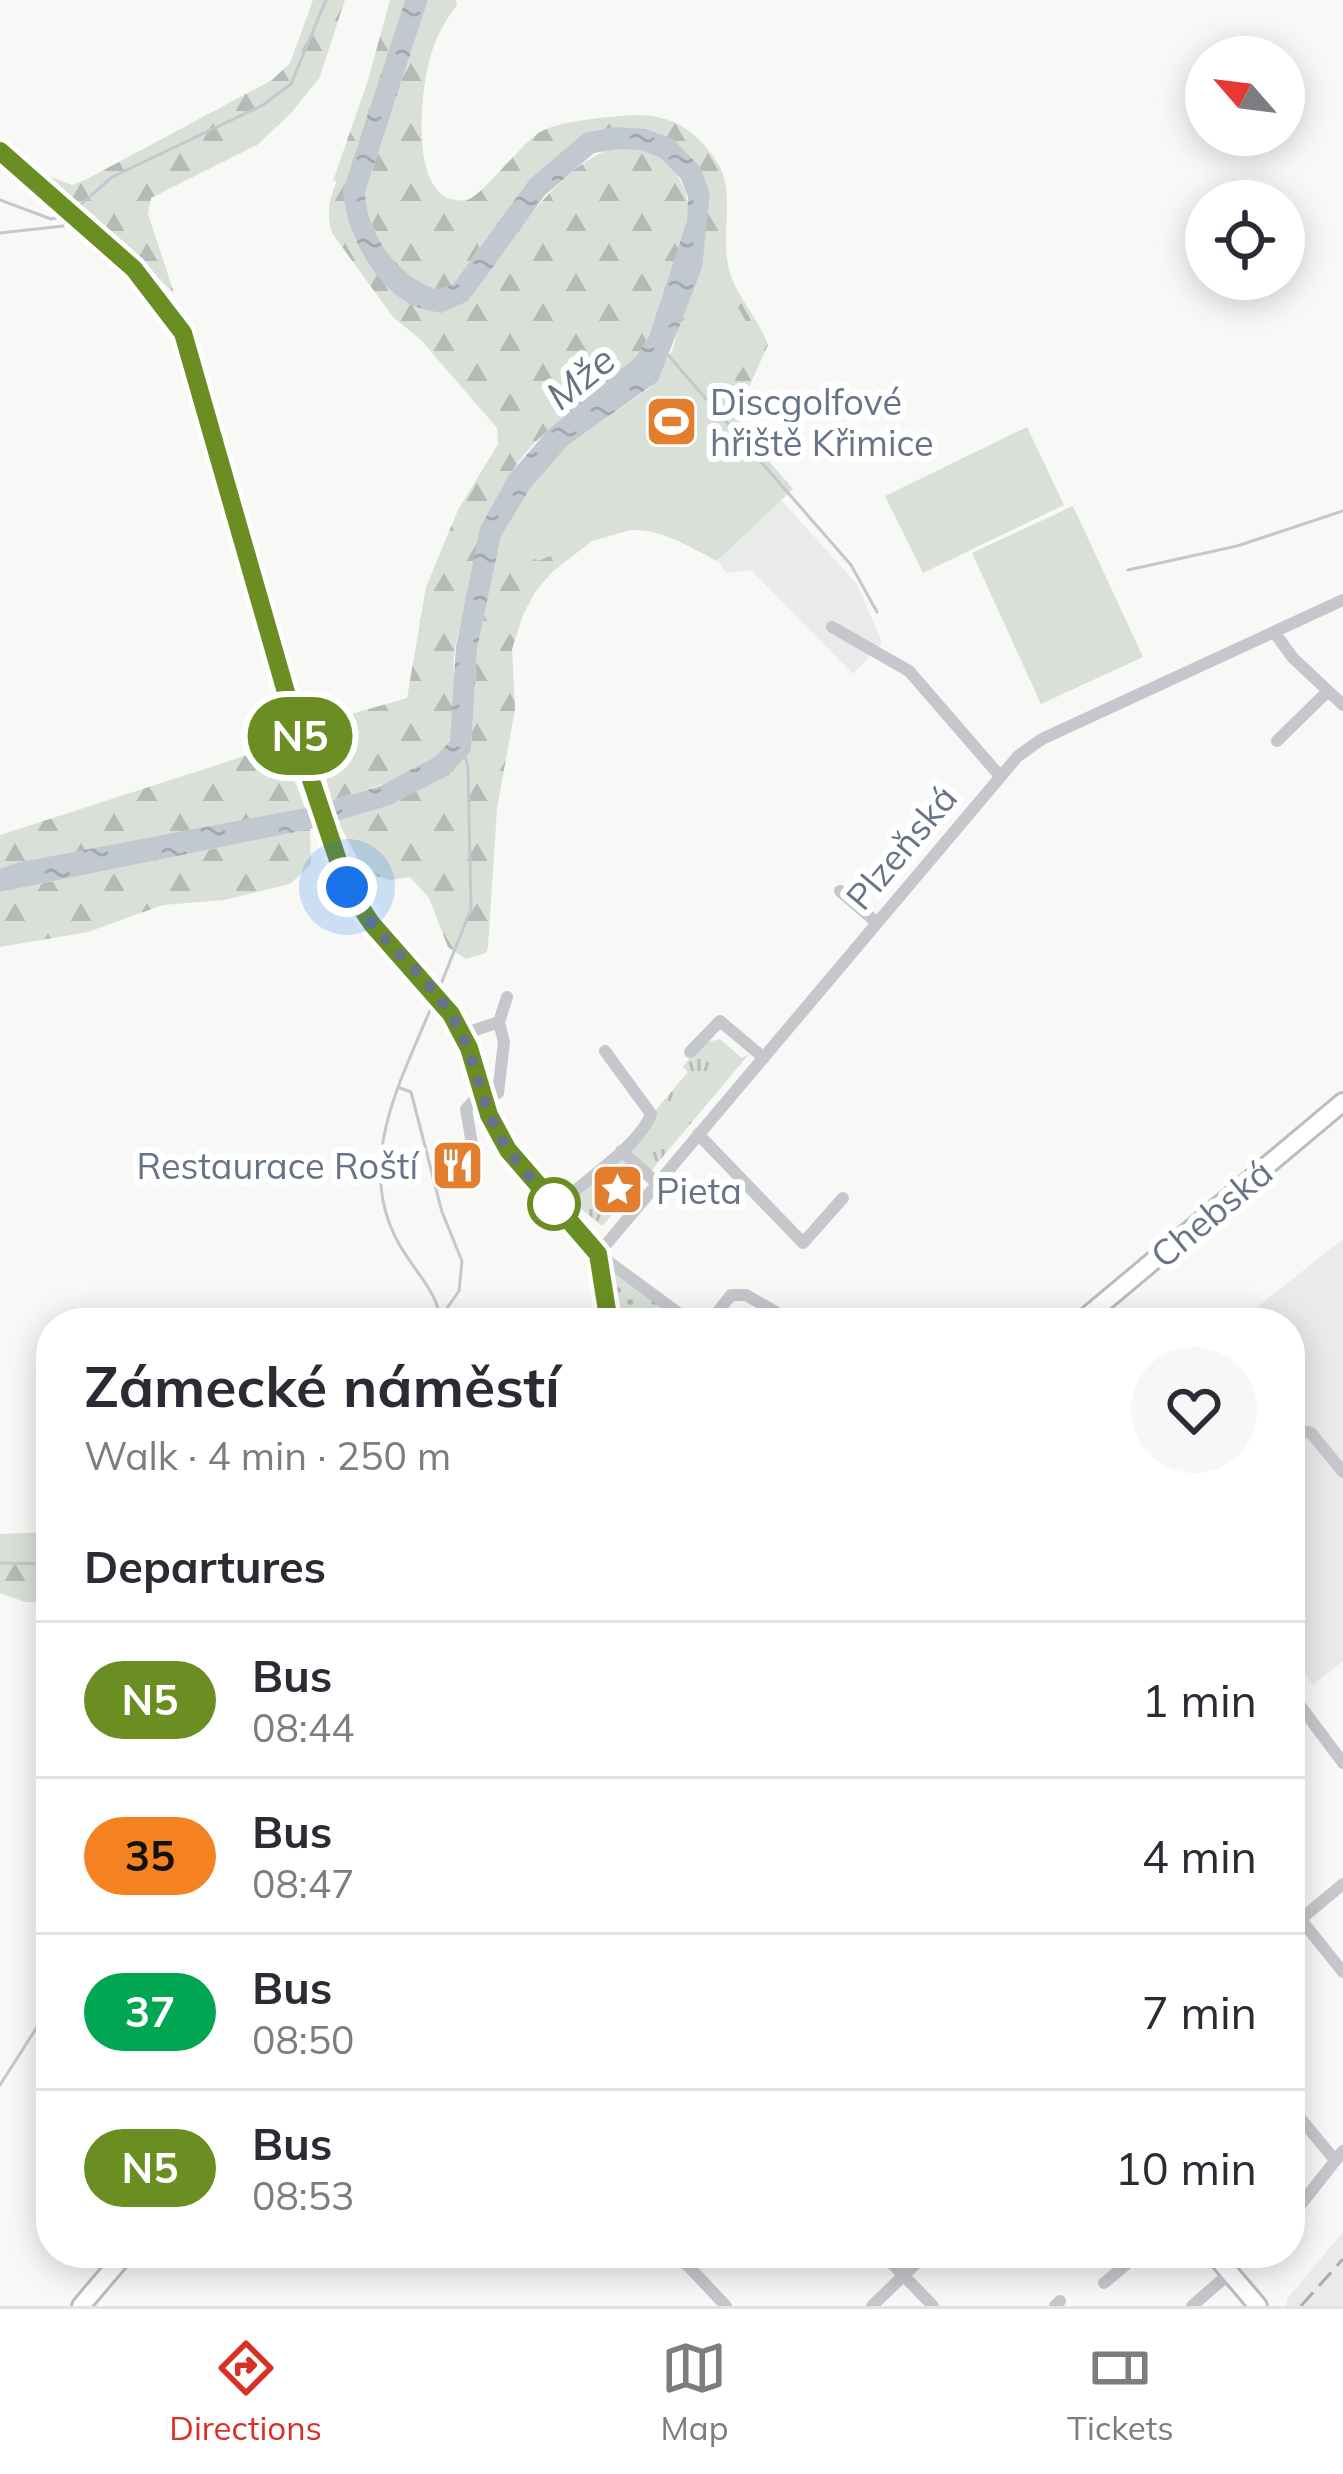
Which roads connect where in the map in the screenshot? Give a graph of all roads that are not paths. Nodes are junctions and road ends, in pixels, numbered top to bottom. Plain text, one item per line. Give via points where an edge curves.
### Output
1 (0, 151) edge
2 (1343, 600) edge
3 (832, 627) dead end
4 (1274, 632) junction
5 (1328, 691) junction
6 (1343, 705) edge
7 (1277, 741) dead end
8 (1000, 776) junction
9 (840, 891) dead end
10 (877, 923) junction
11 (507, 997) dead end
12 (499, 1022) junction
13 (463, 1034) junction
14 (605, 1051) dead end
15 (690, 1052) dead end
16 (764, 1058) junction
17 (490, 1093) junction
18 (1343, 1102) edge
19 (698, 1134) junction
20 (621, 1150) junction
21 (474, 1156) dead end
22 (657, 1183) junction
23 (565, 1198) dead end
24 (843, 1198) dead end
25 (598, 1254) junction
26 (607, 1308) edge
27 (672, 1308) edge
28 (721, 1308) edge
29 (769, 1308) edge
30 (1097, 1308) edge
31 (1305, 1432) edge
32 (1343, 1472) edge
33 (1305, 1712) edge
34 (1343, 1763) edge
35 (1343, 1884) edge
36 (1305, 1915) edge
37 (1305, 1933) edge
38 (1343, 1972) edge
39 (1305, 2121) edge
40 (1339, 2156) edge
41 (1305, 2199) edge
42 (113, 2268) edge
43 (690, 2268) edge
44 (896, 2268) edge
45 (912, 2268) edge
46 (1122, 2268) edge
47 (1226, 2268) edge
48 (1230, 2273) junction
49 (904, 2276) junction
50 (1104, 2283) dead end
51 (81, 2306) edge
52 (727, 2306) edge
53 (872, 2306) edge
54 (933, 2306) edge
55 (1192, 2306) edge
56 (1258, 2306) edge

1 - 13 street via 134,269 183,333 337,862 353,899
2 - 4 street, Plzeňská
3 - 8 street via 909,670
4 - 5 street
4 - 8 street, Plzeňská via 1042,739
5 - 6 street
5 - 7 street
8 - 10 street, Plzeňská
9 - 10 street
10 - 16 street, Plzeňská
11 - 12 street
12 - 13 street
12 - 17 street via 504,1042
13 - 17 street
14 - 20 street via 651,1114
15 - 16 street via 720,1021
16 - 19 street, Plzeňská
17 - 21 street via 466,1109
17 - 25 street via 494,1127 508,1150
18 - 30 street, Chebská
19 - 22 street, Plzeňská
19 - 24 street via 803,1243
20 - 22 street
20 - 23 street
22 - 25 street, Plzeňská
25 - 26 street
25 - 27 street
28 - 29 street via 731,1295 746,1295
31 - 32 street
33 - 34 street
35 - 36 street
37 - 38 street
39 - 40 street
40 - 41 street
42 - 51 street
43 - 52 street
44 - 49 street
45 - 49 street
46 - 50 street
47 - 48 street
48 - 55 street
48 - 56 street
49 - 53 street
49 - 54 street

